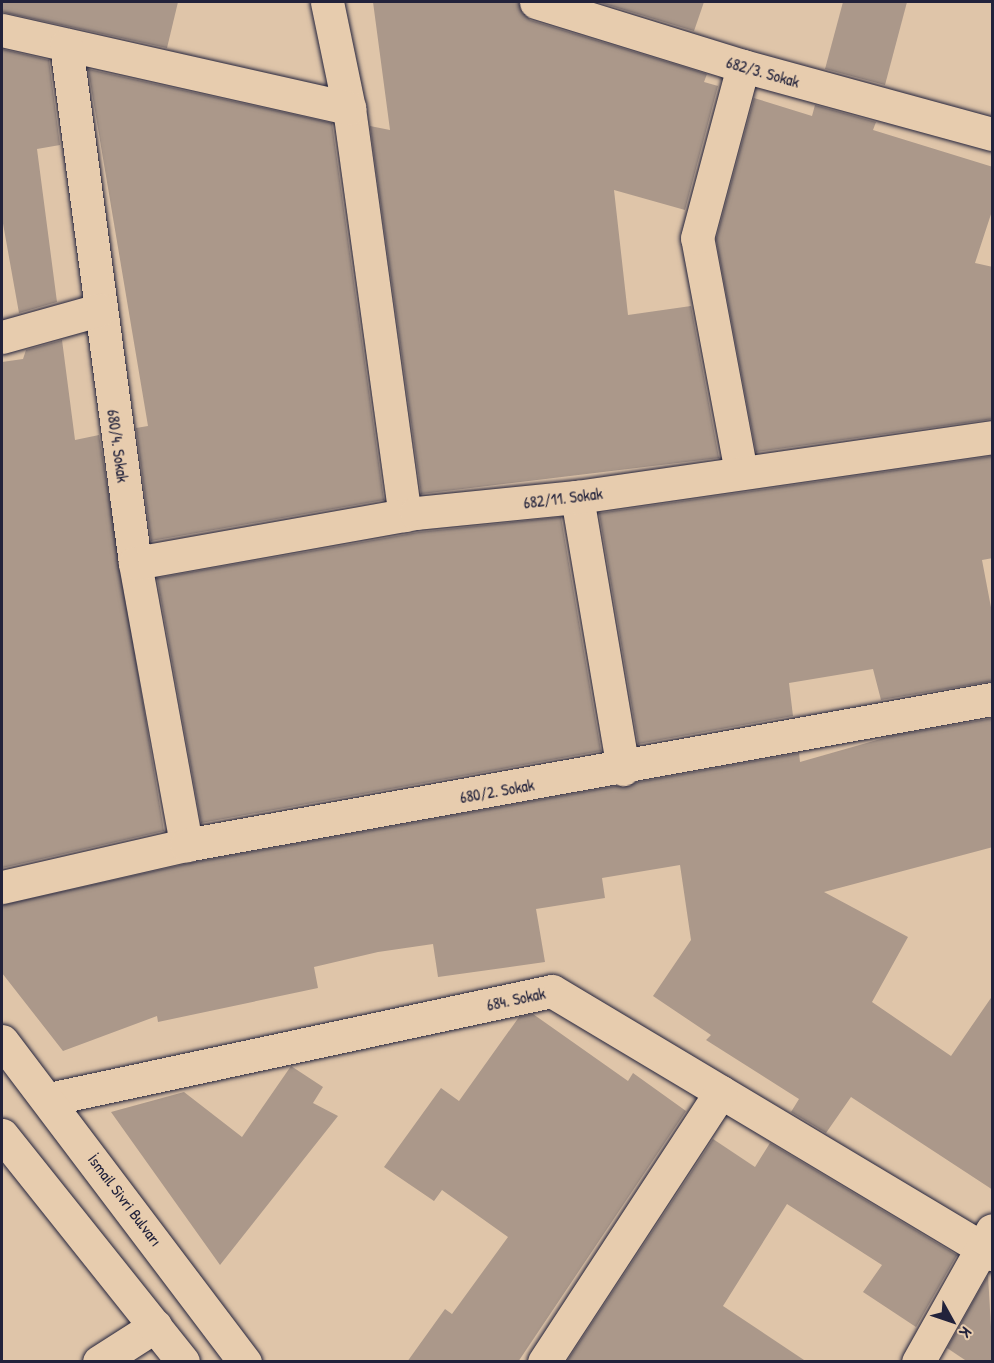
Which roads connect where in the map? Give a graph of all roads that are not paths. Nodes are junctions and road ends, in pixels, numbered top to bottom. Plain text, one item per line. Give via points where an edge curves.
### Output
1 (327, 2) edge
2 (536, 2) edge
3 (2, 30) edge
4 (66, 45) junction
5 (743, 66) junction
6 (349, 108) junction
7 (993, 134) edge
8 (99, 310) junction
9 (2, 337) edge
10 (993, 437) edge
11 (741, 472) junction
12 (577, 497) junction
13 (405, 515) junction
14 (135, 563) junction
15 (993, 699) edge
16 (623, 769) junction
17 (186, 845) junction
18 (2, 887) edge
19 (2, 1041) edge
20 (721, 1092) junction
21 (49, 1099) junction
22 (2, 1135) edge
23 (989, 1244) edge
24 (155, 1326) junction
25 (99, 1362) edge
26 (183, 1362) edge
27 (245, 1362) edge
28 (544, 1362) edge
29 (918, 1362) edge

1 - 6 street
2 - 5 street, 682/3. Sokak
3 - 4 street
4 - 6 street
4 - 8 street, 680/4. Sokak
5 - 7 street, 682/3. Sokak
5 - 11 street via 697,238
6 - 13 street
8 - 9 street
8 - 14 street, 680/4. Sokak
10 - 11 street, 682/11. Sokak
11 - 12 street, 682/11. Sokak
12 - 13 street, 682/11. Sokak
12 - 16 street
13 - 14 street, 682/11. Sokak
14 - 17 street, 680/4. Sokak
15 - 16 street, 680/2. Sokak
16 - 17 street, 680/2. Sokak
17 - 18 street, 680/2. Sokak
19 - 21 street, İsmail Sivri Bulvarı
20 - 21 street, 684. Sokak via 552,991
20 - 23 street, 684. Sokak
20 - 28 street
21 - 27 street, İsmail Sivri Bulvarı
22 - 24 street
23 - 29 street
24 - 25 street
24 - 26 street

